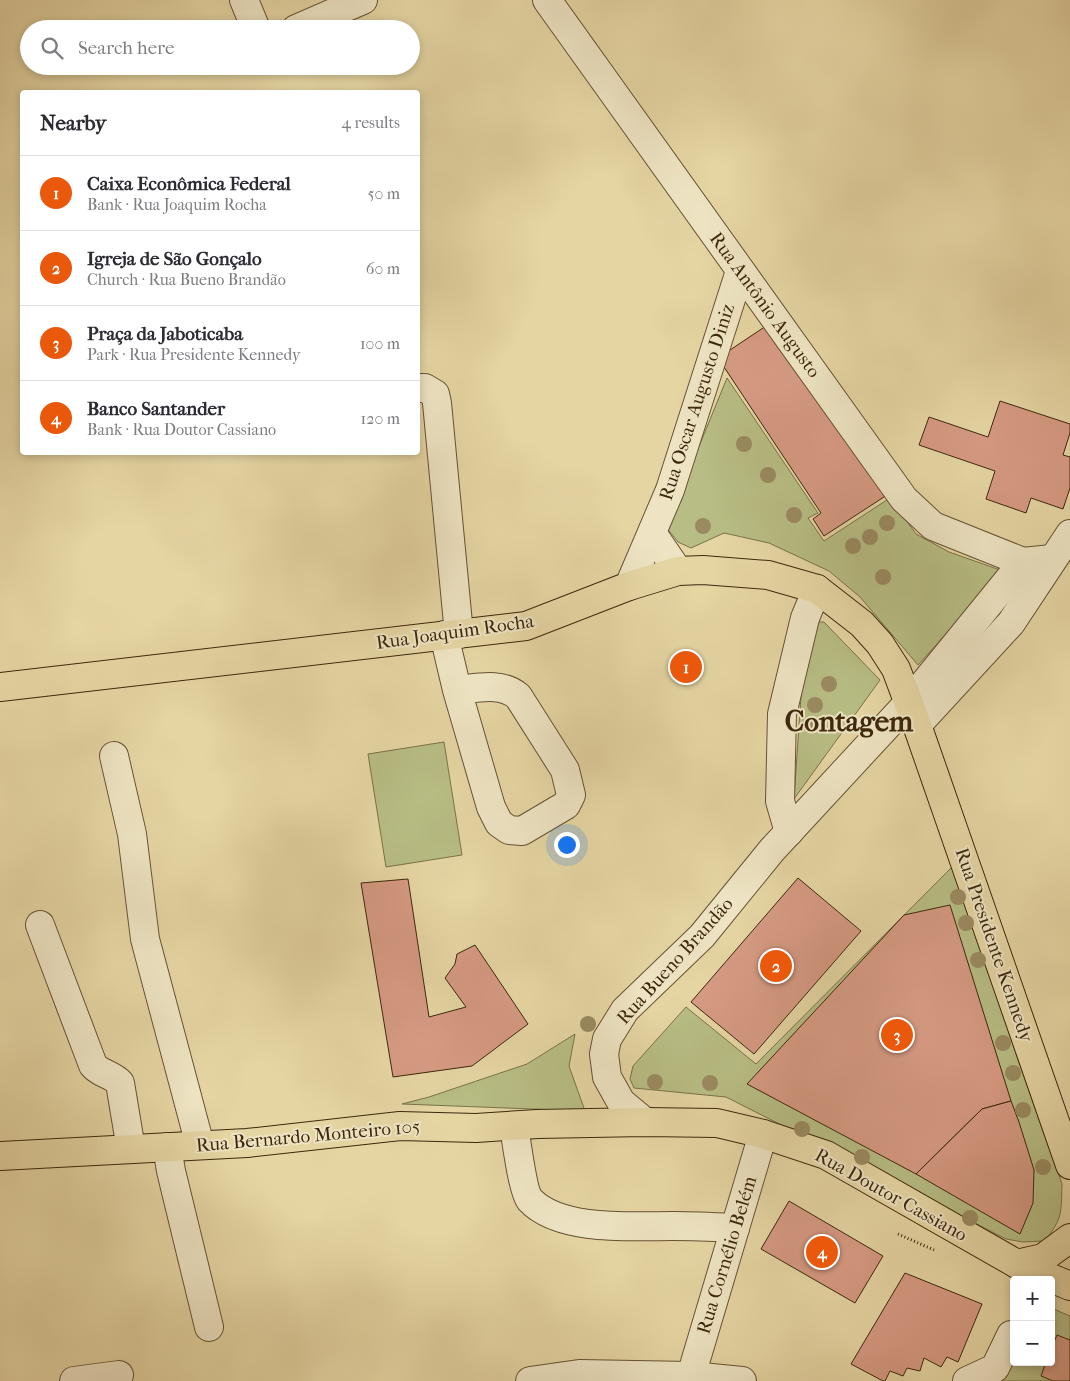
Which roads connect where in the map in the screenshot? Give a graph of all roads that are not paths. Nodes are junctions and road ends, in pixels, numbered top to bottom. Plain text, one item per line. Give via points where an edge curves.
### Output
1 (244, 0) edge
2 (363, 0) edge
3 (547, 0) edge
4 (252, 20) edge
5 (317, 20) edge
6 (740, 271) junction
7 (420, 388) edge
8 (652, 533) junction
9 (1070, 534) edge
10 (1052, 559) junction
11 (1023, 562) junction
12 (678, 571) junction
13 (629, 586) junction
14 (816, 589) junction
15 (452, 635) junction
16 (0, 686) edge
17 (457, 690) junction
18 (913, 714) junction
19 (114, 756) dead end
20 (789, 832) junction
21 (40, 925) dead end
22 (646, 1122) junction
23 (514, 1126) junction
24 (763, 1134) junction
25 (200, 1145) junction
26 (167, 1147) junction
27 (131, 1149) junction
28 (0, 1156) edge
29 (1070, 1165) edge
30 (735, 1228) junction
31 (1070, 1238) edge
32 (1017, 1264) junction
33 (1070, 1286) edge
34 (209, 1327) dead end
35 (1010, 1338) edge
36 (119, 1375) dead end
37 (690, 1376) junction
38 (74, 1381) edge
39 (530, 1381) edge
40 (742, 1381) edge
41 (966, 1381) edge

1 - 4 street
2 - 5 street
3 - 6 street, Rua Antônio Augusto
6 - 8 street, Rua Oscar Augusto Diniz via 670,490
6 - 11 street, Rua Antônio Augusto via 904,499 933,526
7 - 15 street via 435,394 437,403
8 - 12 street
8 - 13 street, Rua Oscar Augusto Diniz
9 - 10 street, Rua Bueno Brandão
10 - 11 street
10 - 18 street, Rua Bueno Brandão via 1010,623
11 - 18 street, Rua Bueno Brandão
12 - 13 main road, Rua Joaquim Rocha
12 - 14 main road, Rua Joaquim Rocha via 768,575
13 - 15 main road, Rua Joaquim Rocha via 526,626
14 - 18 main road, Rua Joaquim Rocha via 862,624 880,644 896,669
14 - 20 street via 805,618 782,714 780,801
15 - 16 main road, Rua Joaquim Rocha
15 - 17 street
17 - 17 street via 491,808 499,823 510,830 522,831 566,805 571,795 565,770 518,696 511,690 497,687
18 - 20 street, Rua Bueno Brandão
18 - 29 main road, Rua Presidente Kennedy
19 - 25 street via 132,834 145,939
20 - 22 street, Rua Bueno Brandão via 702,936 626,1010 607,1040 604,1054 607,1076 621,1102
21 - 27 street via 93,1065 115,1076 120,1083
22 - 23 main road, Rua Bernardo Monteiro 105
22 - 24 main road, Rua Doutor Cassiano via 717,1123
23 - 25 main road, Rua Bernardo Monteiro 105 via 400,1126 248,1143
23 - 30 street via 518,1158 529,1199 543,1210 568,1220 608,1226
24 - 30 street, Rua Cornélio Belém
24 - 32 main road, Rua Doutor Cassiano via 826,1155
25 - 26 main road, Rua Bernardo Monteiro 105
26 - 27 main road, Rua Bernardo Monteiro 105
26 - 34 street
27 - 28 main road, Rua Bernardo Monteiro 105
30 - 37 street, Rua Cornélio Belém
31 - 32 main road via 1043,1258
32 - 33 main road, Rua Doutor Cassiano
35 - 41 street via 995,1368
36 - 38 street
37 - 39 street via 579,1374
37 - 40 street

